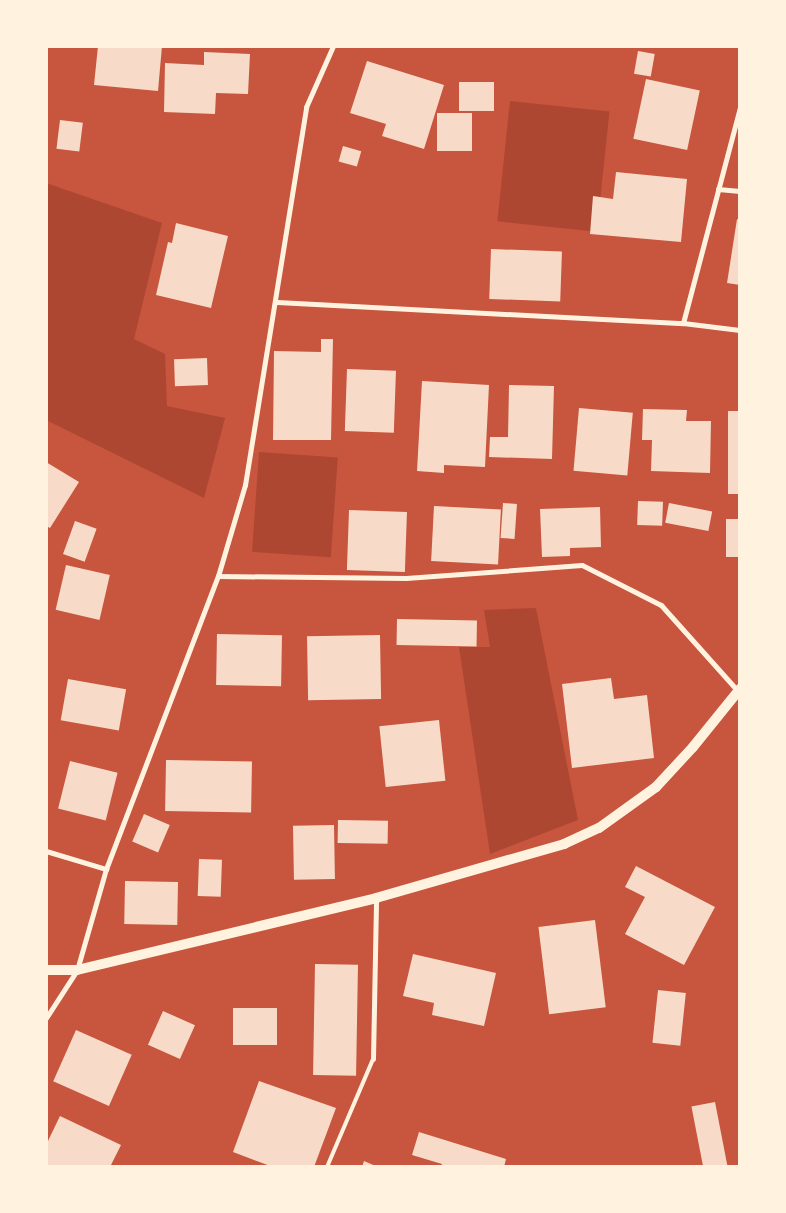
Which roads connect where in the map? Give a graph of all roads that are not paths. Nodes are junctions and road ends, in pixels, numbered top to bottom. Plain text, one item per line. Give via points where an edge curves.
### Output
1 (332, 46) edge
2 (740, 107) edge
3 (718, 189) junction
4 (740, 191) edge
5 (277, 302) junction
6 (684, 323) junction
7 (740, 330) edge
8 (218, 576) junction
9 (739, 690) edge
10 (46, 851) edge
11 (106, 869) junction
12 (376, 898) junction
13 (46, 970) edge
14 (77, 970) junction
15 (46, 1018) edge
16 (373, 1060) joint
17 (327, 1167) edge

1 - 5 street via 306,107
2 - 3 street
3 - 4 street
3 - 6 street
5 - 6 street
5 - 8 street via 245,485
6 - 7 street
8 - 9 street via 406,578 582,564 661,605
8 - 11 street
9 - 12 main road via 693,748 656,787 599,828 510,862
10 - 11 street
11 - 14 street
12 - 14 main road
12 - 16 street
13 - 14 main road
14 - 15 street
16 - 17 lane

